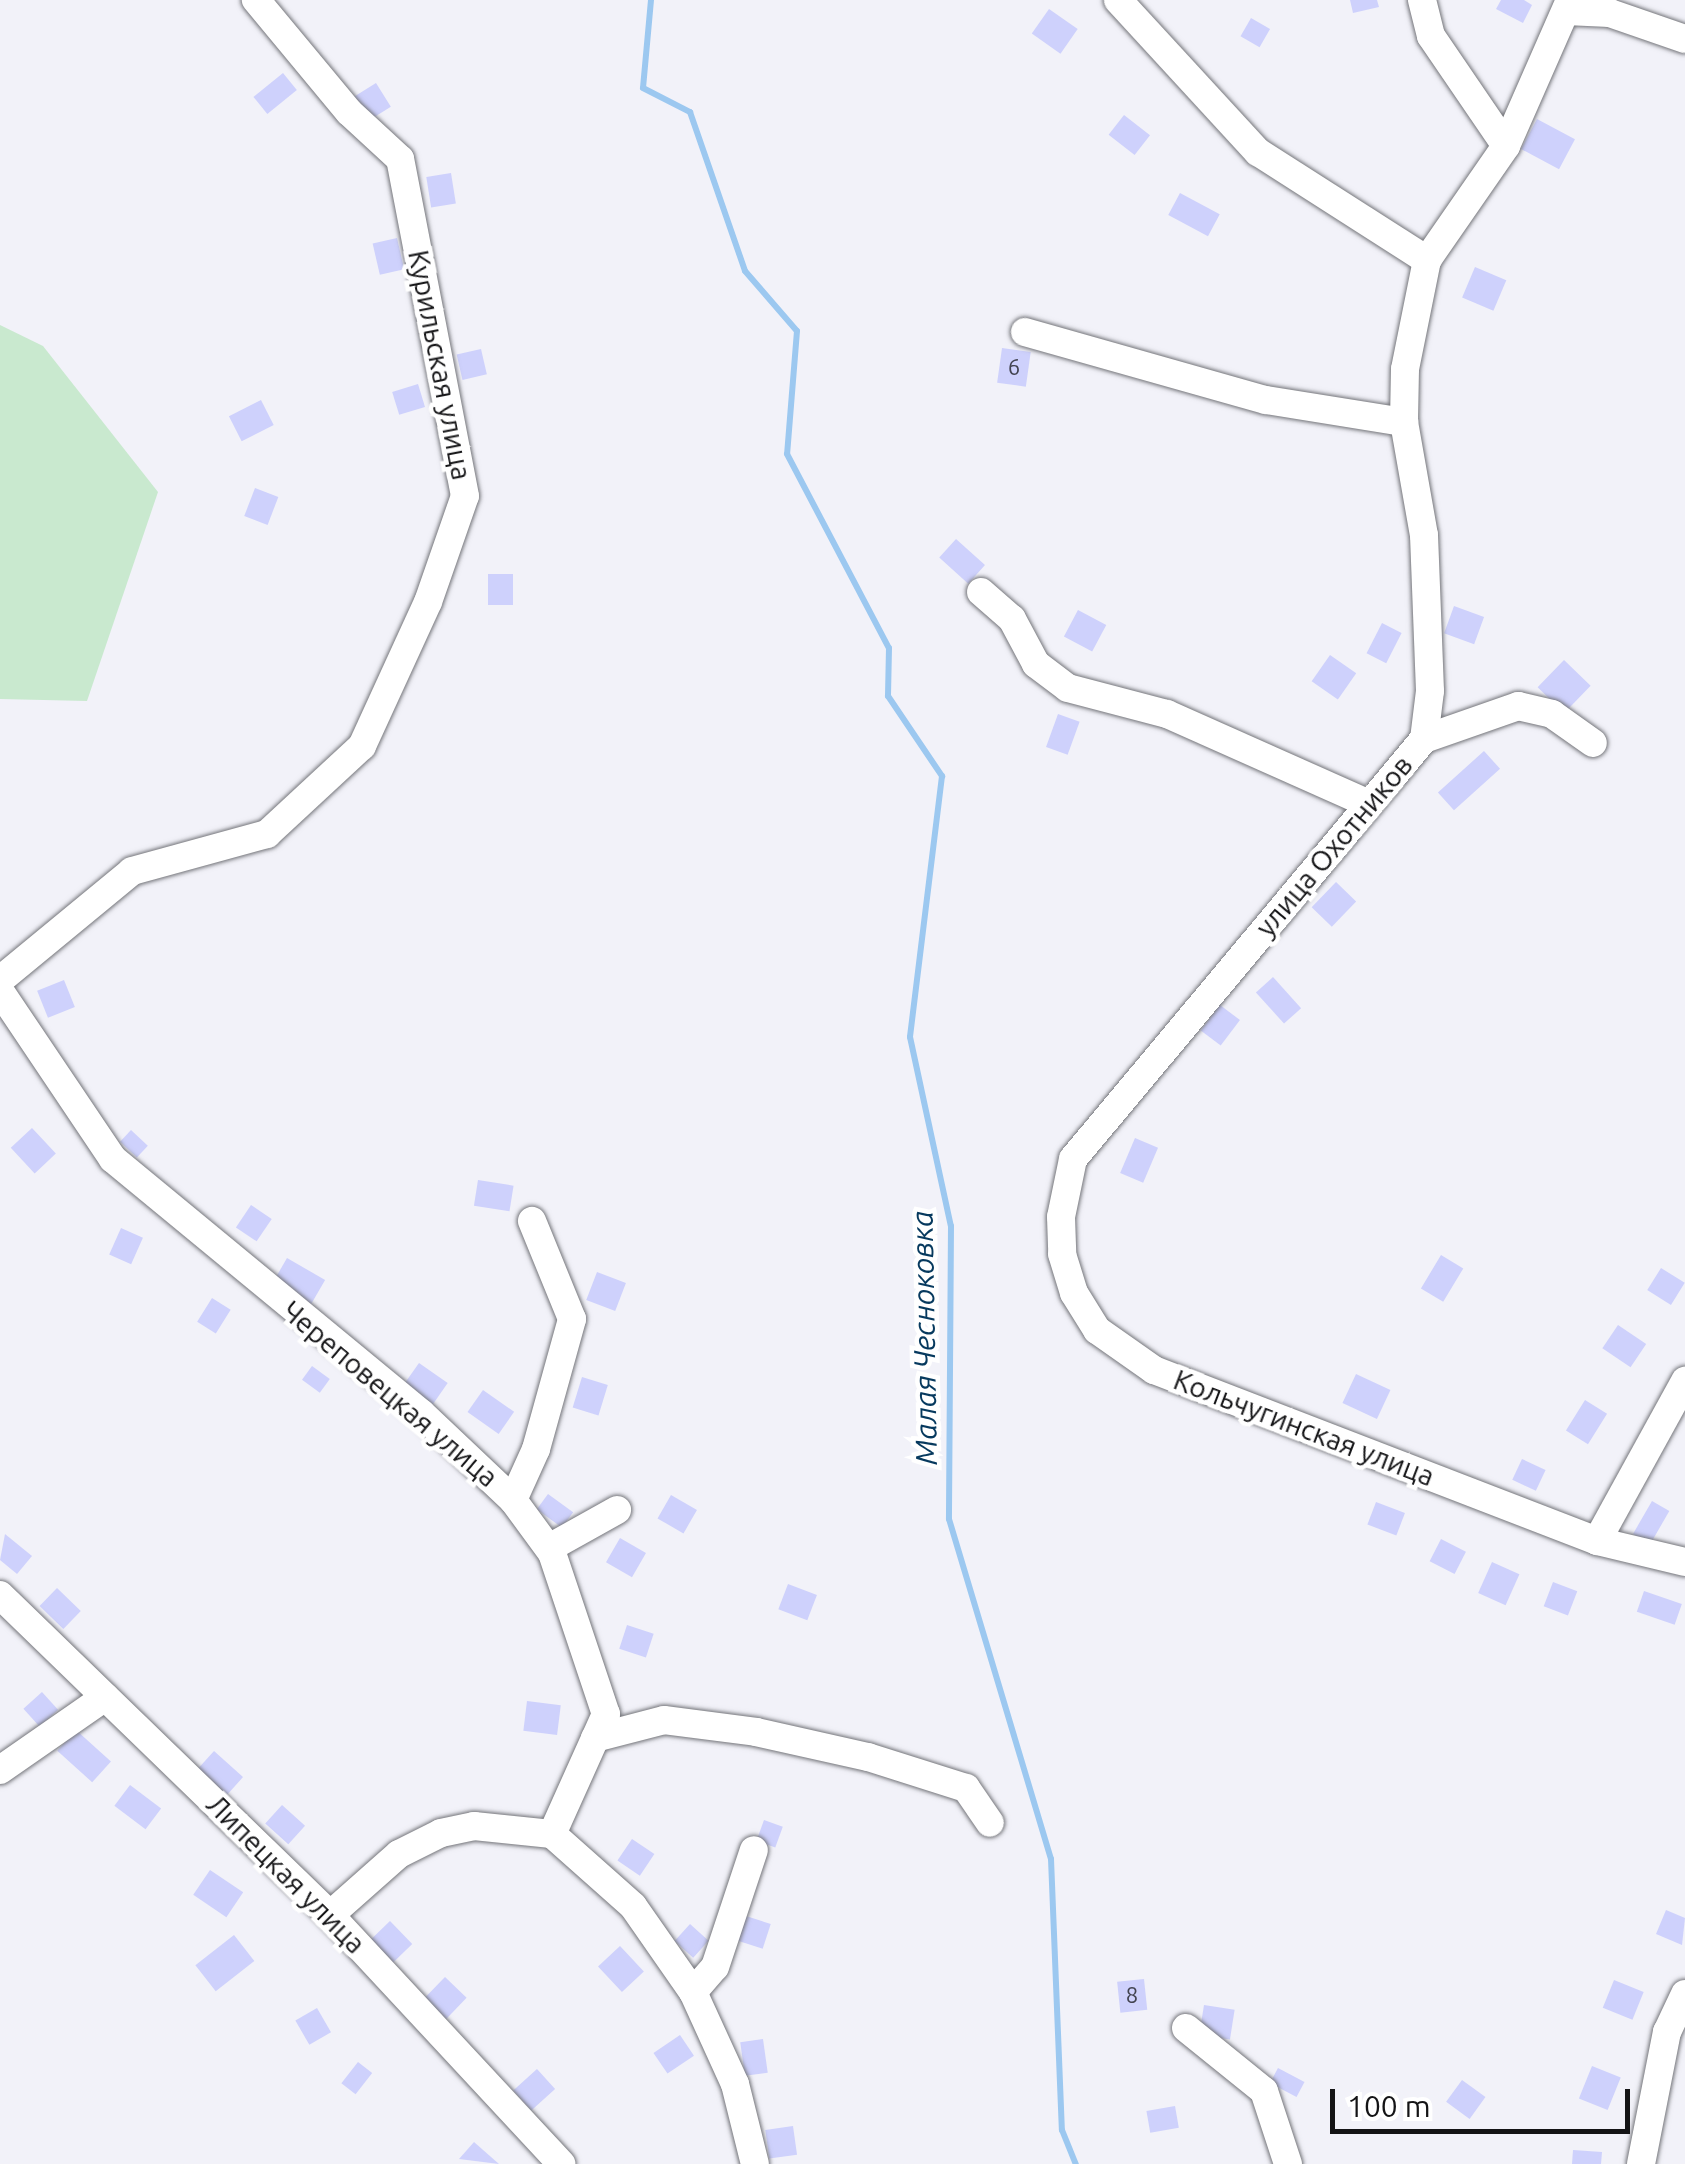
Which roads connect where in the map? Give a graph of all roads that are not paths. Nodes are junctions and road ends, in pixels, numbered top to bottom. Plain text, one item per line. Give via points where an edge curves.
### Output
1 (256, 0) edge
2 (1118, 0) edge
3 (1422, 0) edge
4 (1568, 5) edge
5 (1685, 39) edge
6 (1506, 146) junction
7 (1427, 260) junction
8 (1025, 332) dead end
9 (1404, 422) junction
10 (981, 592) dead end
11 (1424, 739) junction
12 (1593, 743) dead end
13 (1368, 803) junction
14 (0, 980) edge
15 (0, 991) edge
16 (532, 1220) dead end
17 (1062, 1254) joint
18 (1685, 1381) edge
19 (513, 1500) junction
20 (617, 1510) dead end
21 (1597, 1541) junction
22 (548, 1548) junction
23 (1685, 1562) edge
24 (0, 1595) edge
25 (105, 1697) junction
26 (595, 1738) junction
27 (0, 1770) edge
28 (990, 1823) dead end
29 (552, 1834) junction
30 (754, 1850) dead end
31 (330, 1915) junction
32 (694, 1992) junction
33 (1685, 1994) edge
34 (1186, 2028) dead end
35 (560, 2164) edge
36 (755, 2164) edge
37 (1288, 2164) edge
38 (1641, 2164) edge

1 - 14 street, Курильская улица via 349,112 400,158 465,496 428,602 362,746 267,834 132,871
2 - 7 street via 1258,152
3 - 6 street via 1431,36
4 - 5 street
4 - 6 street, улица Охотников
6 - 7 street, улица Охотников
7 - 9 street, улица Охотников via 1405,369
8 - 9 street via 1266,400
9 - 11 street, улица Охотников via 1424,535 1430,691
10 - 13 street via 1012,619 1036,664 1068,688 1168,714
11 - 12 street via 1518,706 1552,714
11 - 13 street, улица Охотников
13 - 17 street, улица Охотников via 1074,1159 1061,1217
15 - 19 street, Череповецкая улица via 113,1160 421,1414
16 - 19 street via 572,1319 536,1448
17 - 21 street, Кольчугинская улица via 1074,1293 1097,1330 1154,1370
18 - 21 street
19 - 22 street, Череповецкая улица
20 - 22 street
21 - 23 street, Кольчугинская улица
22 - 26 street, Череповецкая улица via 606,1714
24 - 25 street, Липецкая улица
25 - 27 street
25 - 31 street, Липецкая улица
26 - 28 street via 664,1720 793,1740 966,1788
26 - 29 street, Череповецкая улица
29 - 31 street via 474,1826 441,1833 399,1854
29 - 32 street via 633,1906
30 - 32 street via 716,1967
31 - 35 street, Липецкая улица
32 - 36 street via 735,2084
33 - 38 street via 1667,2032
34 - 37 street via 1264,2090

